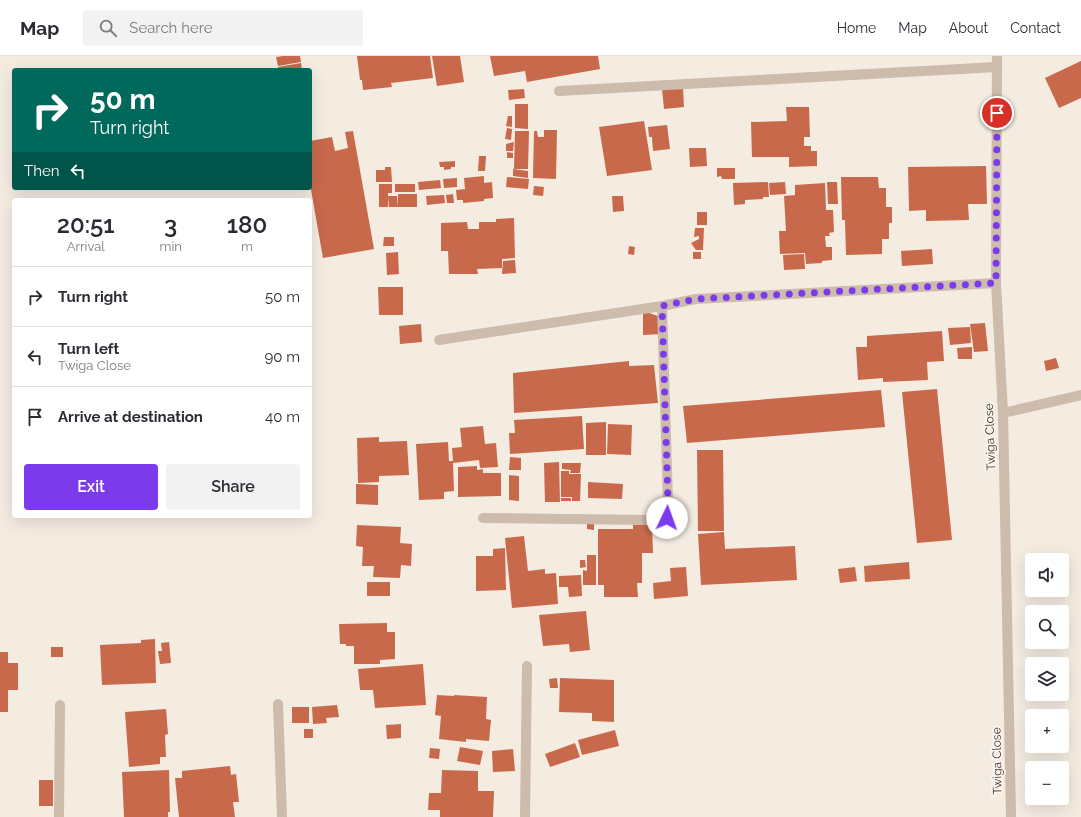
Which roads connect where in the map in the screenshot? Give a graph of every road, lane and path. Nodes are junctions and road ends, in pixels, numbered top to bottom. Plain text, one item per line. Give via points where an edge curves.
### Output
1 (997, 56) edge
2 (997, 67) junction
3 (559, 91) dead end
4 (996, 283) junction
5 (662, 306) junction
6 (439, 340) dead end
7 (1081, 395) edge
8 (1003, 413) junction
9 (482, 518) dead end
10 (526, 666) dead end
11 (278, 704) dead end
12 (60, 705) dead end
13 (59, 817) edge
14 (282, 817) edge
15 (525, 817) edge
16 (1011, 817) edge

1 - 2 street, Twiga Close
2 - 3 street
2 - 4 street, Twiga Close
4 - 5 street via 696,299
4 - 8 street, Twiga Close
5 - 6 street
5 - 9 street via 667,518
7 - 8 street
8 - 16 street, Twiga Close
10 - 15 street
11 - 14 street
12 - 13 street

